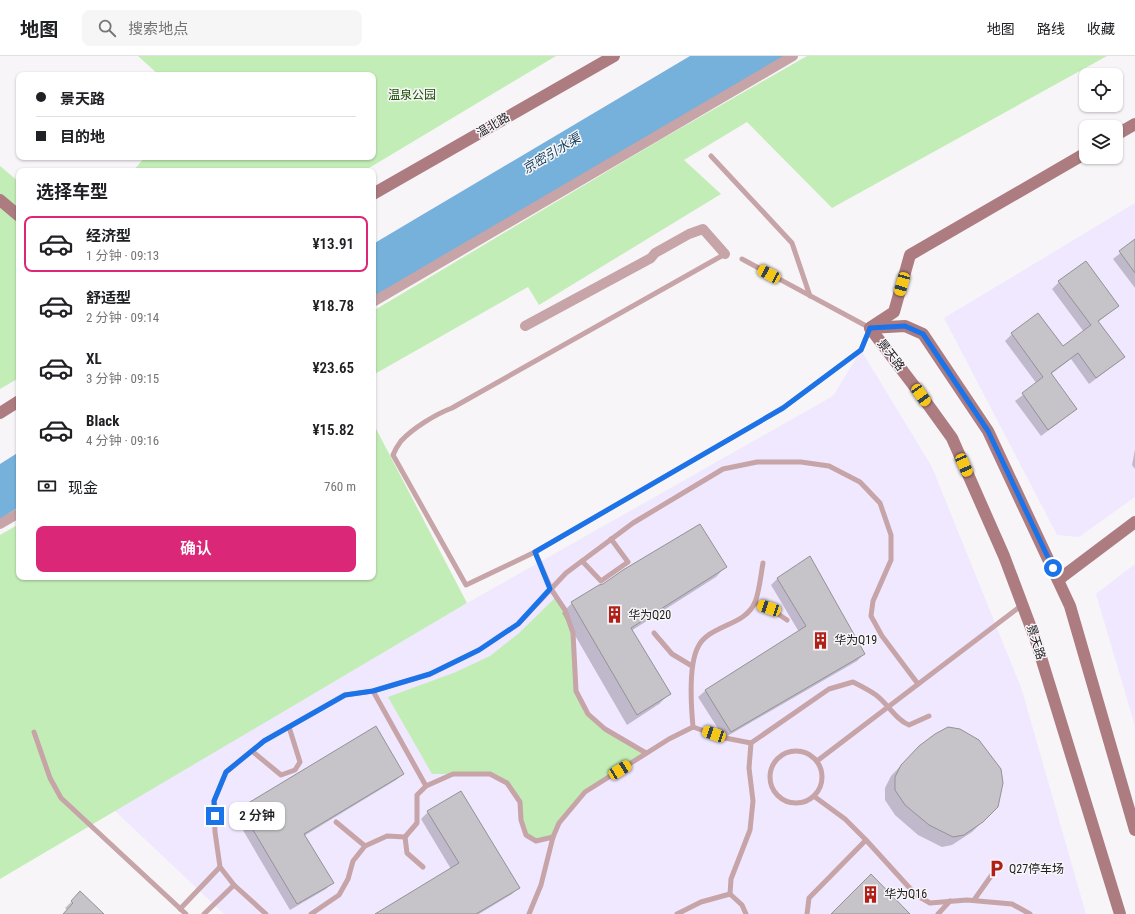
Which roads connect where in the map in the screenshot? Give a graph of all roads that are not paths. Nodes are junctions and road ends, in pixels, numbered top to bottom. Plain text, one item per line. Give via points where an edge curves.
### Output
1 (614, 56) edge
2 (793, 56) edge
3 (1135, 124) edge
4 (1123, 132) edge
5 (711, 156) dead end
6 (1079, 157) edge
7 (376, 192) edge
8 (0, 200) edge
9 (16, 213) edge
10 (725, 254) joint
11 (742, 259) dead end
12 (810, 296) junction
13 (376, 300) edge
14 (525, 326) dead end
15 (870, 328) junction
16 (16, 403) edge
17 (0, 413) edge
18 (16, 515) edge
19 (1135, 522) edge
20 (0, 524) edge
21 (612, 540) junction
22 (535, 552) junction
23 (582, 561) junction
24 (763, 563) dead end
25 (1058, 580) junction
26 (550, 589) junction
27 (755, 603) junction
28 (1023, 604) junction
29 (787, 620) dead end
30 (654, 633) dead end
31 (692, 666) junction
32 (918, 684) junction
33 (373, 691) junction
34 (889, 706) junction
35 (929, 716) dead end
36 (692, 726) junction
37 (289, 727) junction
38 (34, 732) dead end
39 (751, 744) junction
40 (252, 751) junction
41 (646, 753) junction
42 (817, 761) junction
43 (426, 786) junction
44 (815, 797) junction
45 (336, 822) dead end
46 (1135, 830) edge
47 (553, 837) junction
48 (405, 838) junction
49 (866, 840) junction
50 (365, 846) junction
51 (220, 867) junction
52 (424, 867) dead end
53 (996, 869) dead end
54 (234, 884) junction
55 (730, 894) junction
56 (974, 900) junction
57 (950, 901) junction
58 (180, 908) junction
59 (186, 914) edge
60 (204, 914) edge
61 (266, 914) edge
62 (311, 914) edge
63 (529, 914) edge
64 (678, 914) edge
65 (746, 914) edge
66 (807, 914) edge
67 (938, 914) edge
68 (1030, 914) edge
69 (1120, 914) edge

1 - 7 street, 温北路
2 - 13 street
3 - 4 street
5 - 12 lane via 792,243
6 - 15 street via 910,255 894,312
8 - 9 street
10 - 14 street via 703,229 689,234 655,253 651,258
10 - 22 lane via 441,412 401,441 393,455 466,585
11 - 12 lane
12 - 15 lane
15 - 22 lane via 861,350 783,408
15 - 25 street, 景天路 via 905,326 923,334 988,431
15 - 28 street, 景天路 via 952,438
16 - 17 street
18 - 20 street
19 - 25 street
21 - 23 lane
21 - 23 lane via 628,562 601,581
21 - 32 lane via 633,523 723,469 757,462 801,462 829,466 860,482 880,503 891,535 891,560 873,601 871,616 882,636
22 - 26 lane
23 - 26 lane
24 - 27 lane
25 - 46 street, 景天路 via 1070,606
26 - 33 lane via 518,624 479,650 430,674
26 - 41 lane via 565,610 573,633 576,691 588,714 605,729
27 - 29 lane via 769,608
27 - 31 lane via 746,615 710,634 698,646
28 - 32 lane
28 - 69 street, 景天路
30 - 31 lane via 672,654
31 - 36 lane
32 - 34 lane
33 - 37 lane via 345,695
33 - 43 lane
34 - 35 lane via 903,723 909,725
34 - 39 lane via 876,694 853,682 829,689
34 - 42 lane
36 - 39 lane
36 - 41 lane
37 - 40 lane
37 - 40 lane via 300,762 295,770 281,775
38 - 58 lane via 50,778 62,798
39 - 55 lane via 748,768 753,801 750,830 731,879
40 - 51 lane via 226,772 214,801
41 - 47 lane via 585,792 559,823
42 - 44 lane via 822,776
42 - 44 lane via 802,751 789,752 777,758 769,774 773,792 787,803 796,804
43 - 47 lane via 453,774 490,774 507,783 520,802 521,820 526,834 536,841
43 - 48 lane via 418,795 417,823
44 - 49 lane via 845,819
45 - 50 lane
47 - 63 lane via 541,885
48 - 50 lane via 387,836
48 - 52 lane via 407,853
49 - 57 lane via 916,895 930,903
49 - 66 lane via 810,898
50 - 62 lane via 353,861 340,895
51 - 54 lane
51 - 58 lane
53 - 56 lane
54 - 60 lane
54 - 61 lane
55 - 64 lane via 701,902
55 - 65 lane via 742,905
56 - 57 lane
56 - 68 lane via 1012,904
57 - 67 lane
58 - 59 lane

